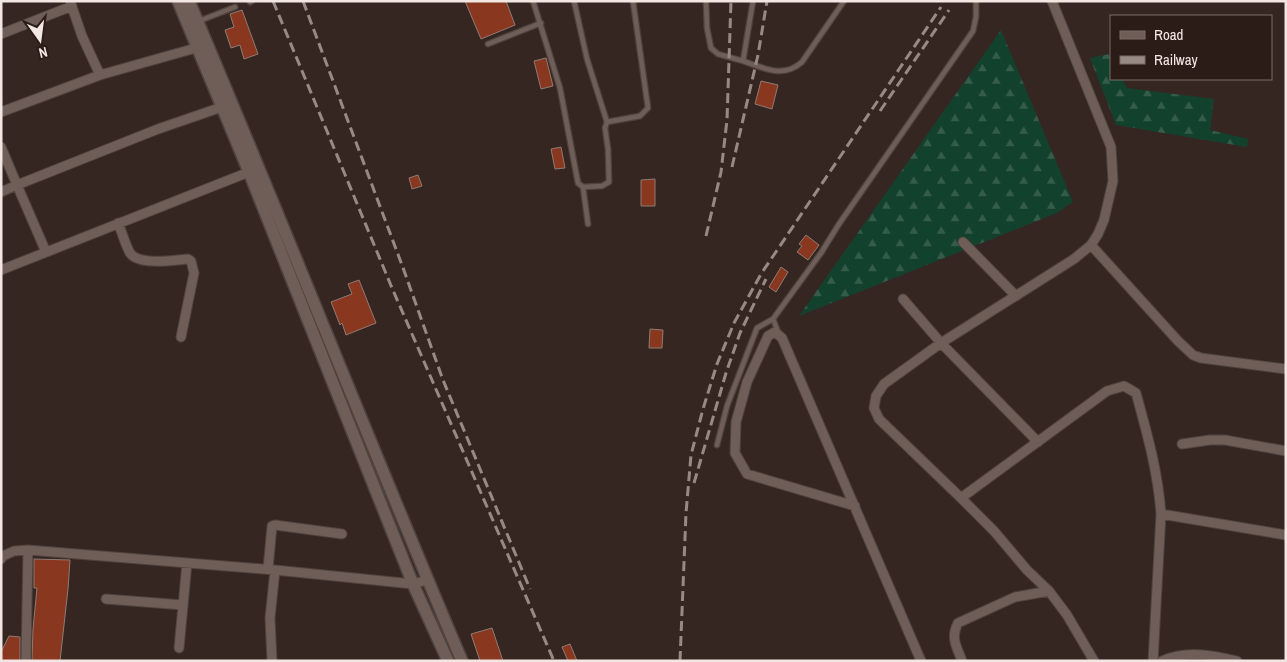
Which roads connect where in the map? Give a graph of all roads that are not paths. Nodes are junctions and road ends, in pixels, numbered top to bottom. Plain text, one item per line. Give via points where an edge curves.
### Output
1 (178, 1) edge
2 (189, 1) edge
3 (533, 1) edge
4 (574, 1) edge
5 (633, 1) edge
6 (706, 1) edge
7 (753, 1) edge
8 (844, 1) edge
9 (976, 1) edge
10 (1052, 1) edge
11 (71, 4) edge
12 (235, 7) dead end
13 (198, 21) junction
14 (541, 23) junction
15 (1, 34) edge
16 (488, 44) dead end
17 (203, 46) junction
18 (742, 61) junction
19 (100, 75) junction
20 (222, 107) junction
21 (1, 112) edge
22 (607, 122) junction
23 (1, 147) edge
24 (248, 172) junction
25 (17, 185) junction
26 (583, 187) junction
27 (1, 192) edge
28 (118, 223) junction
29 (588, 224) dead end
30 (963, 242) dead end
31 (1091, 245) junction
32 (46, 252) junction
33 (1, 270) edge
34 (1016, 296) junction
35 (903, 299) dead end
36 (773, 319) junction
37 (776, 332) junction
38 (181, 337) dead end
39 (941, 343) junction
40 (1286, 369) edge
41 (1038, 442) junction
42 (1182, 444) dead end
43 (717, 445) dead end
44 (1286, 451) edge
45 (961, 498) junction
46 (855, 506) junction
47 (1161, 514) junction
48 (342, 534) dead end
49 (1286, 535) edge
50 (28, 550) junction
51 (1, 559) edge
52 (186, 563) junction
53 (271, 570) junction
54 (427, 580) junction
55 (413, 584) junction
56 (1049, 591) junction
57 (106, 599) dead end
58 (183, 606) junction
59 (179, 648) dead end
60 (26, 661) edge
61 (272, 661) edge
62 (448, 661) edge
63 (462, 661) edge
64 (921, 661) edge
65 (962, 661) edge
66 (1094, 661) edge
67 (1153, 661) edge
68 (1162, 661) edge
69 (1237, 661) edge

1 - 17 street
2 - 13 street
3 - 14 lane
4 - 22 lane via 587,59
5 - 22 lane via 648,108 640,116
6 - 18 lane via 710,48 718,54
7 - 18 lane
8 - 18 lane via 794,69 785,72 765,69
9 - 36 lane via 973,31
10 - 31 street via 1112,147 1113,180 1104,220
11 - 15 street
11 - 19 street
12 - 13 lane
13 - 17 street
14 - 16 lane
14 - 26 lane via 560,88 578,184
17 - 19 street
17 - 20 street
17 - 54 street
19 - 21 street
20 - 24 street
20 - 25 street
22 - 26 lane via 608,182 602,186
23 - 25 street
24 - 28 street
24 - 55 street
25 - 27 street
25 - 32 street
26 - 29 lane
28 - 32 street
28 - 38 street via 130,253 136,259 191,261 194,273
30 - 34 street
31 - 34 street
31 - 40 street via 1193,355
32 - 33 street
34 - 39 street
35 - 39 street
36 - 37 lane
36 - 43 lane via 757,328 727,406
37 - 46 street via 782,338
37 - 46 street via 768,336 747,382 736,422 735,453 747,474
39 - 41 street
39 - 45 street via 884,384 876,396 874,408 879,419
41 - 45 street
41 - 47 street via 1107,391 1124,386 1136,393 1152,448
42 - 44 street via 1225,440
45 - 56 street
46 - 64 street
47 - 49 street
47 - 67 street
48 - 53 street via 272,526
50 - 51 street via 14,551
50 - 52 street
50 - 60 street
52 - 53 street
52 - 58 street
53 - 55 street
53 - 61 street
54 - 55 street
54 - 63 street
55 - 62 street
56 - 65 street via 1015,598 958,624 954,641
56 - 66 street
57 - 58 street
58 - 59 street
68 - 69 street via 1172,656 1208,654

